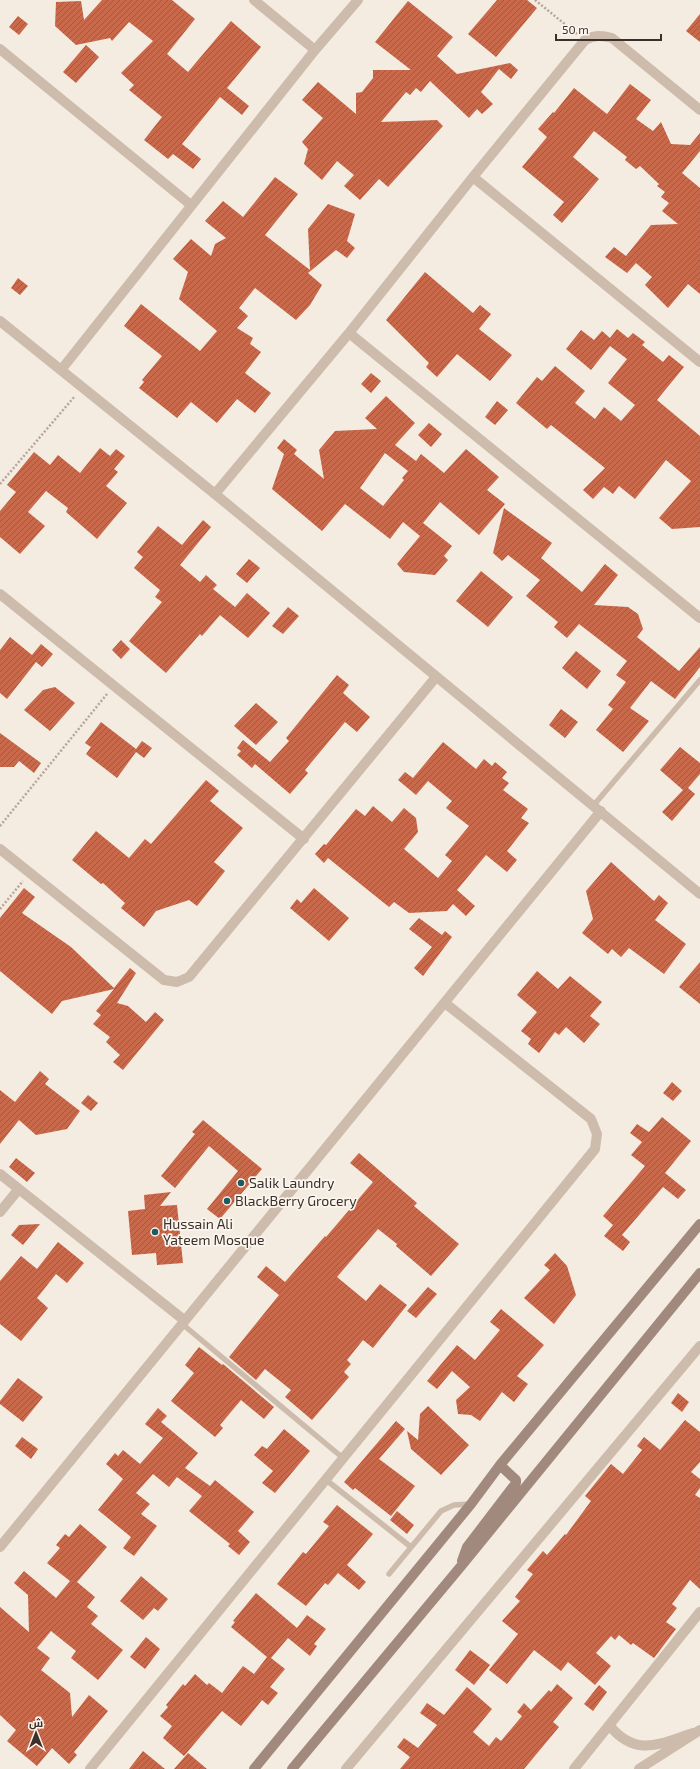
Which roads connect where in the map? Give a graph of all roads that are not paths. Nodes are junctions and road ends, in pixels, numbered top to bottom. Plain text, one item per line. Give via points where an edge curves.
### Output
1 (254, 0) edge
2 (358, 0) edge
3 (0, 49) edge
4 (315, 50) junction
5 (700, 110) edge
6 (473, 176) junction
7 (191, 205) junction
8 (0, 321) edge
9 (348, 333) junction
10 (700, 362) edge
11 (61, 370) junction
12 (215, 494) junction
13 (0, 594) edge
14 (700, 618) edge
15 (436, 677) junction
16 (700, 680) edge
17 (597, 808) junction
18 (304, 839) junction
19 (0, 849) edge
20 (700, 894) edge
21 (445, 1004) junction
22 (0, 1174) edge
23 (18, 1190) junction
24 (0, 1212) edge
25 (700, 1224) edge
26 (700, 1274) edge
27 (183, 1321) junction
28 (700, 1346) edge
29 (343, 1458) junction
30 (500, 1465) junction
31 (325, 1479) junction
32 (471, 1504) junction
33 (0, 1547) edge
34 (411, 1548) junction
35 (462, 1565) junction
36 (389, 1574) dead end
37 (700, 1612) edge
38 (609, 1726) junction
39 (697, 1732) edge
40 (90, 1769) edge
41 (254, 1769) edge
42 (292, 1769) edge
43 (346, 1769) edge
44 (574, 1769) edge
45 (638, 1769) edge

1 - 4 street
2 - 4 street
3 - 7 street
4 - 7 street
5 - 6 street via 612,38 598,36 585,40
6 - 9 street
6 - 10 street
7 - 11 street
8 - 11 street
9 - 12 street
9 - 14 street
11 - 12 street
12 - 15 street
13 - 18 street
15 - 17 street
15 - 18 street
16 - 17 lane
17 - 20 street
17 - 21 street
18 - 19 street via 199,968 189,977 177,982 164,980 153,972
21 - 27 street
21 - 29 street via 591,1119 597,1134 595,1149
22 - 23 street
23 - 24 street
23 - 27 street
25 - 30 main road
26 - 35 main road
27 - 29 lane
27 - 33 street
28 - 43 street
29 - 31 street
30 - 32 main road
30 - 35 main road via 516,1483 464,1553
31 - 34 lane
31 - 40 street
32 - 34 lane via 454,1505 441,1511
32 - 41 main road
34 - 36 lane
35 - 42 main road
37 - 38 street
38 - 39 street via 630,1744 644,1747
38 - 44 street
39 - 45 street

